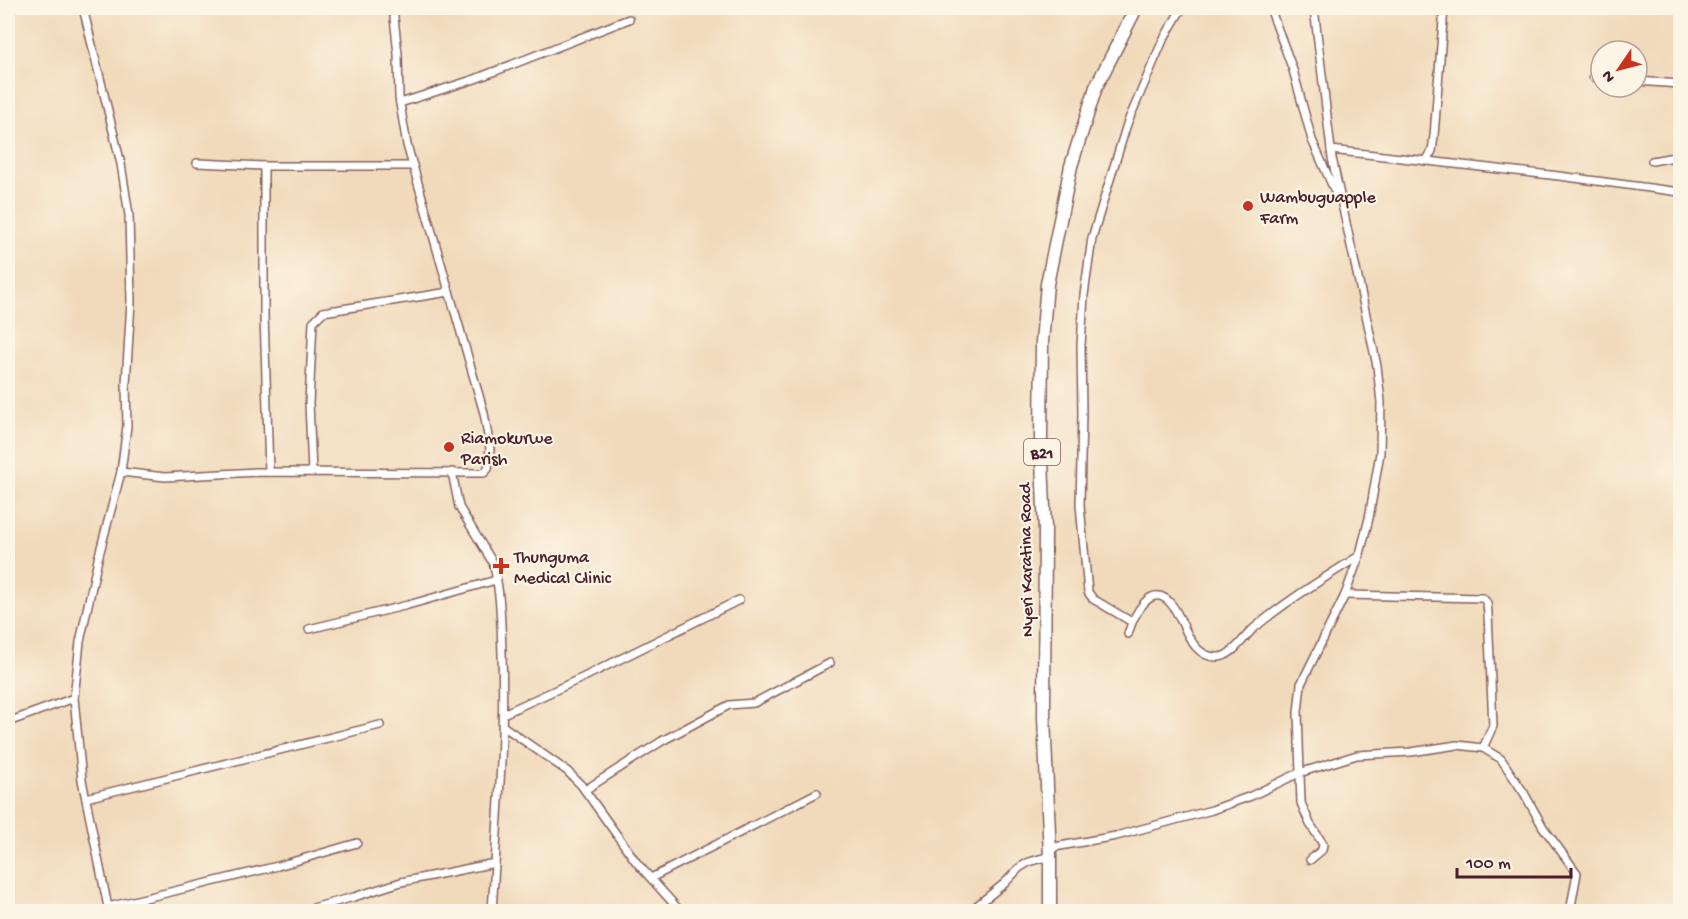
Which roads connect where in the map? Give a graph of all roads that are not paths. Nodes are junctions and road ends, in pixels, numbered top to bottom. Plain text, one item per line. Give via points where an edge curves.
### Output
1 (83, 8) edge
2 (393, 8) edge
3 (1136, 8) edge
4 (1182, 8) edge
5 (1270, 8) edge
6 (1314, 8) edge
7 (1444, 8) edge
8 (629, 19) dead end
9 (1649, 82) edge
10 (1680, 84) edge
11 (400, 103) junction
12 (1331, 150) junction
13 (1680, 156) edge
14 (1652, 160) dead end
15 (1426, 161) junction
16 (197, 163) dead end
17 (264, 166) junction
18 (413, 166) junction
19 (1680, 192) edge
20 (1342, 207) junction
21 (449, 292) junction
22 (121, 472) junction
23 (269, 472) junction
24 (312, 472) junction
25 (452, 472) junction
26 (1359, 556) junction
27 (496, 580) junction
28 (1345, 595) junction
29 (740, 600) dead end
30 (1132, 622) junction
31 (309, 629) dead end
32 (1128, 634) dead end
33 (830, 663) dead end
34 (74, 698) junction
35 (503, 714) junction
36 (8, 722) edge
37 (380, 725) dead end
38 (503, 726) junction
39 (1483, 748) junction
40 (1299, 773) junction
41 (585, 790) junction
42 (817, 793) dead end
43 (86, 798) junction
44 (357, 843) dead end
45 (1050, 852) junction
46 (1310, 860) dead end
47 (495, 863) junction
48 (651, 878) junction
49 (108, 909) edge
50 (298, 912) edge
51 (492, 912) edge
52 (681, 912) edge
53 (969, 912) edge
54 (1050, 912) edge
55 (1570, 912) edge

1 - 22 street via 121,164 129,215 131,301 127,426
2 - 11 street
3 - 45 highway, Nyeri Karatina Road / B21 via 1096,87 1074,155 1047,284 1041,438 1045,530 1044,717
4 - 30 street via 1163,40 1127,124 1092,238 1084,295 1080,505 1088,592
5 - 20 street via 1293,70 1311,140
6 - 12 street
7 - 15 street via 1434,136
8 - 11 street via 475,79
9 - 10 street
11 - 18 street
12 - 15 street
12 - 20 street
13 - 14 street
15 - 19 street
16 - 17 street
17 - 18 street
17 - 23 street
18 - 21 street
20 - 26 street via 1377,366 1381,402 1380,453
21 - 24 street via 322,312 313,322 309,403
21 - 25 street via 484,413 490,448 490,462 484,473
22 - 23 street via 165,477
22 - 34 street via 80,642
23 - 24 street
24 - 25 street
25 - 27 street via 459,507 493,563
26 - 28 street
26 - 30 street via 1288,602 1229,653 1219,657 1197,649 1172,604 1163,598 1147,599
27 - 31 street
27 - 35 street
28 - 39 street via 1483,598 1488,614 1493,726
28 - 40 street via 1301,684
29 - 35 street
30 - 32 street
33 - 41 street via 760,700 729,705 662,741
34 - 36 street
34 - 43 street
35 - 38 street
37 - 43 street
38 - 41 street via 567,771
38 - 47 street
39 - 40 street via 1457,745 1357,755
39 - 55 street via 1501,759 1577,873
40 - 45 street via 1251,796 1182,819
40 - 46 street via 1301,803 1323,844 1322,850
41 - 48 street
42 - 48 street
43 - 49 street
44 - 49 street
45 - 53 street via 1019,868
45 - 54 highway, Nyeri Karatina Road / B21
47 - 50 street via 401,882
47 - 51 street
48 - 52 street

